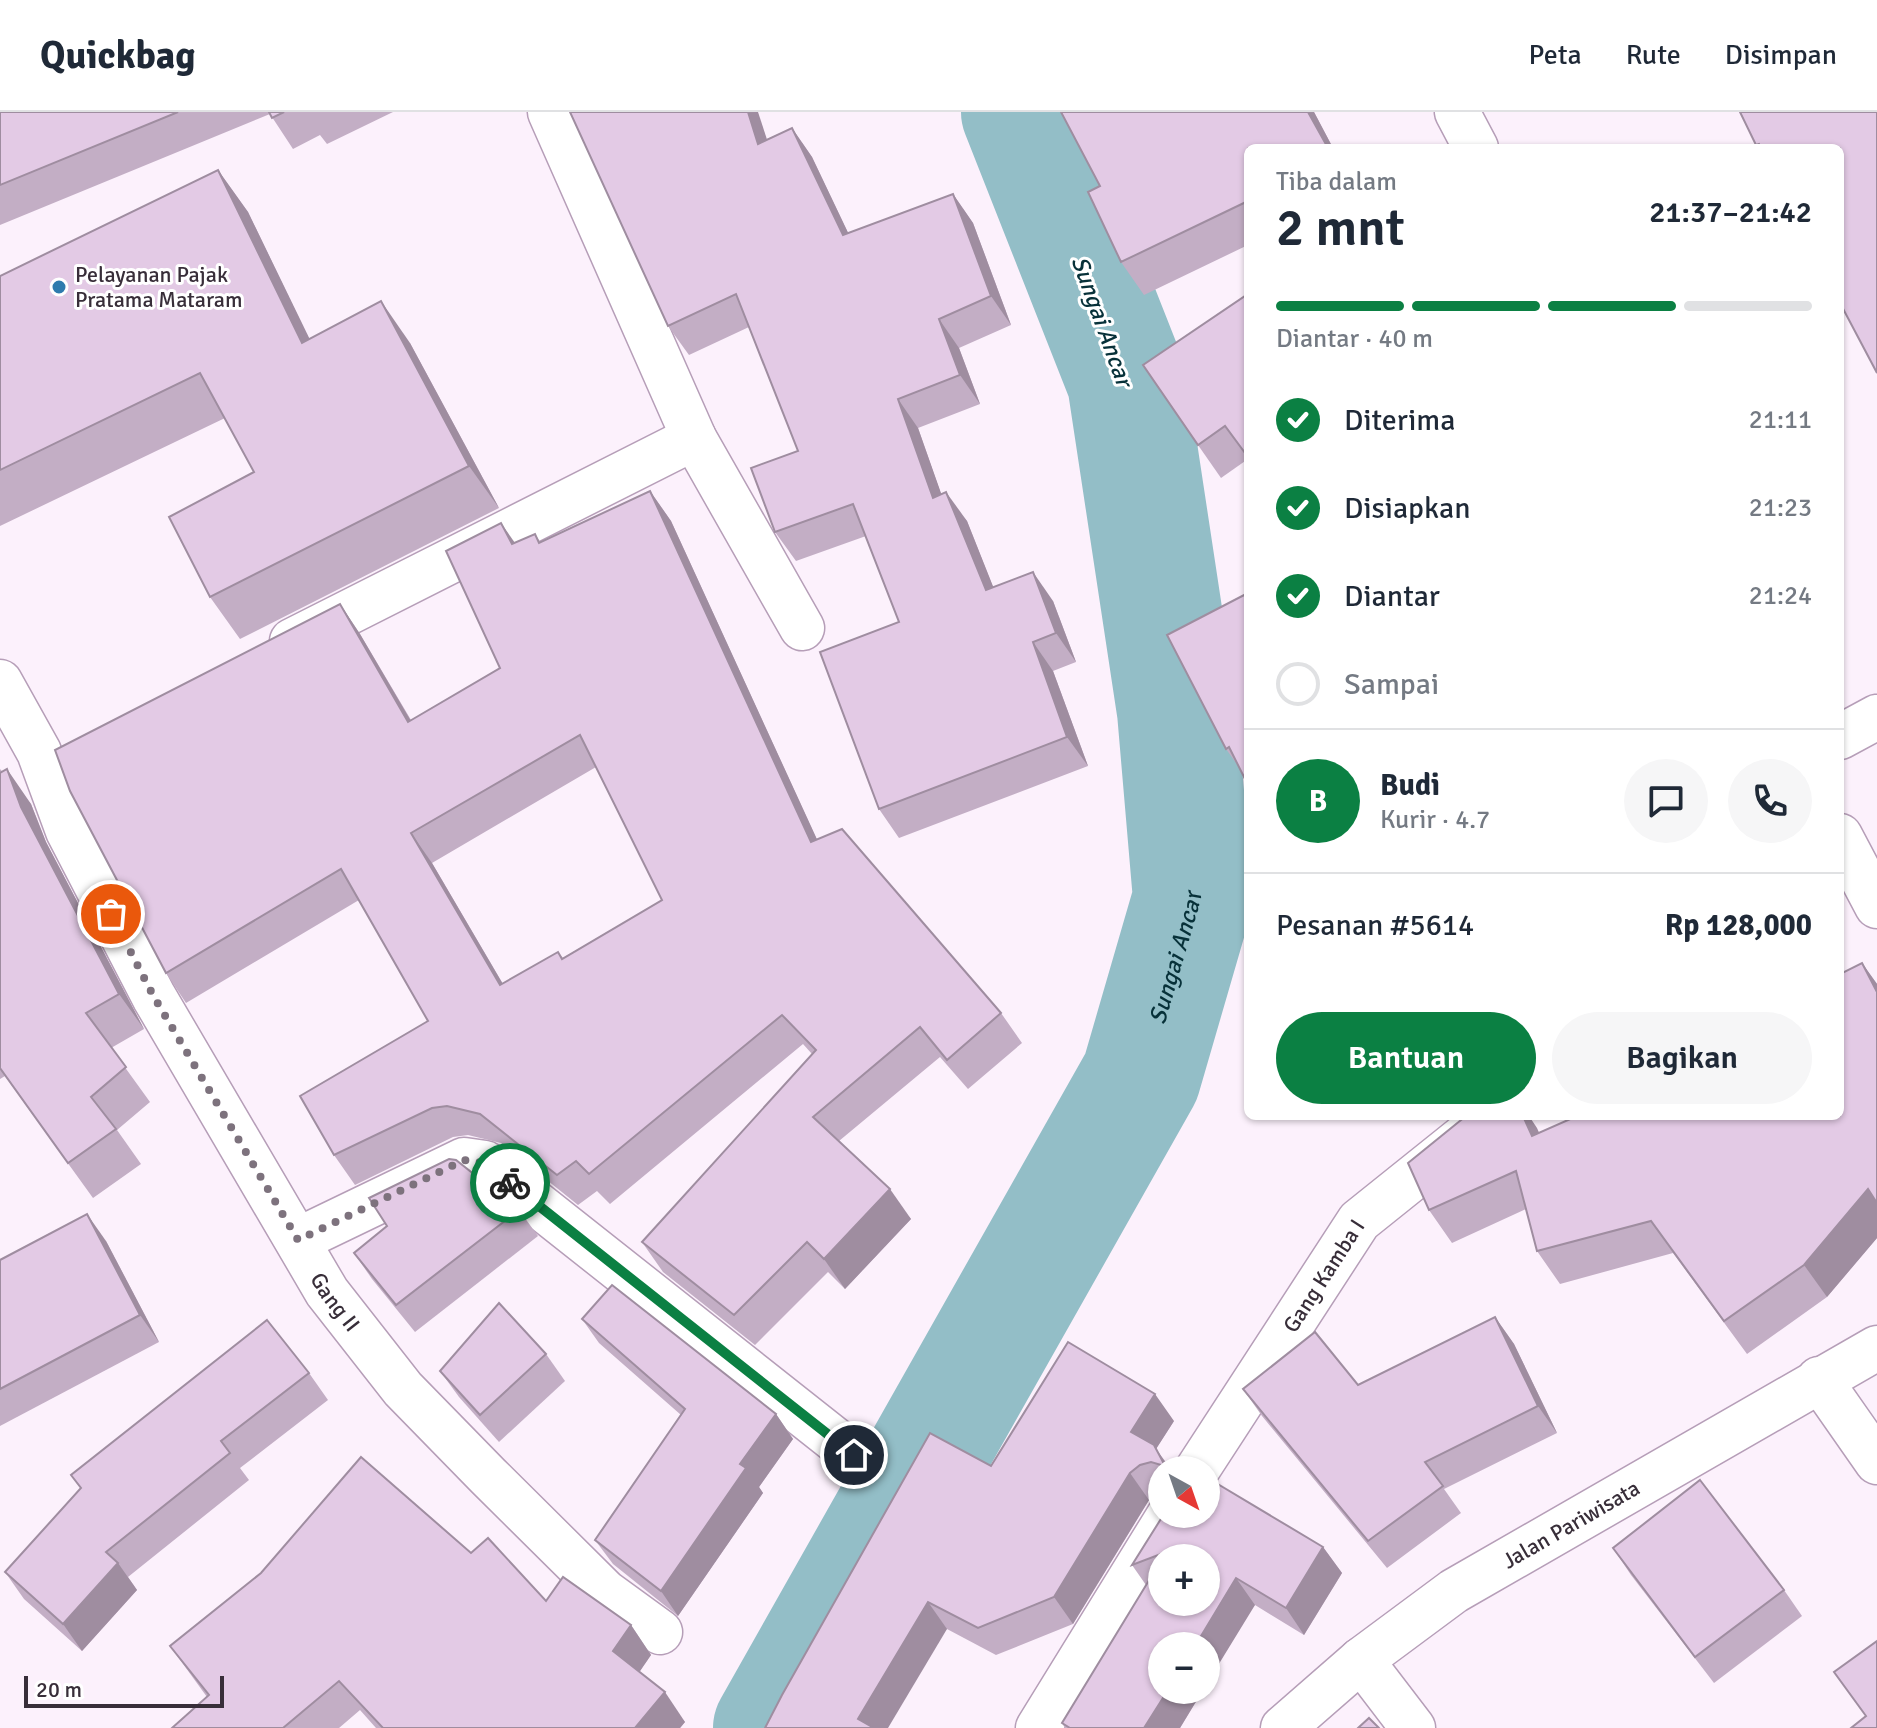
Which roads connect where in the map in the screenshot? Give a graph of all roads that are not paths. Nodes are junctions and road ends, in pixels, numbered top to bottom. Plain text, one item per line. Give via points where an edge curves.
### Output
1 (550, 112) edge
2 (1457, 112) edge
3 (1474, 144) edge
4 (694, 438) junction
5 (802, 628) dead end
6 (256, 659) edge
7 (0, 682) edge
8 (1877, 717) edge
9 (1844, 735) edge
10 (1844, 847) edge
11 (1860, 893) edge
12 (1485, 1120) edge
13 (298, 1240) junction
14 (1877, 1348) edge
15 (1819, 1379) junction
16 (854, 1455) dead end
17 (1206, 1456) edge
18 (1877, 1462) edge
19 (1161, 1528) edge
20 (660, 1632) dead end
21 (1361, 1660) junction
22 (1038, 1728) edge
23 (1283, 1728) edge
24 (1413, 1728) edge

1 - 4 street
2 - 3 street
4 - 5 street
4 - 6 street
7 - 13 street, Gang II via 57,749 68,831 154,997
8 - 9 street
10 - 11 street
12 - 17 street, Gang Kamba I via 1359,1221
13 - 16 street via 464,1160 485,1163
13 - 20 street, Gang II via 327,1292 403,1389 566,1556
14 - 15 street, Jalan Pariwisata
15 - 18 street
15 - 21 street, Jalan Pariwisata via 1454,1591
19 - 22 street
21 - 23 street, Jalan Pariwisata
21 - 24 street

